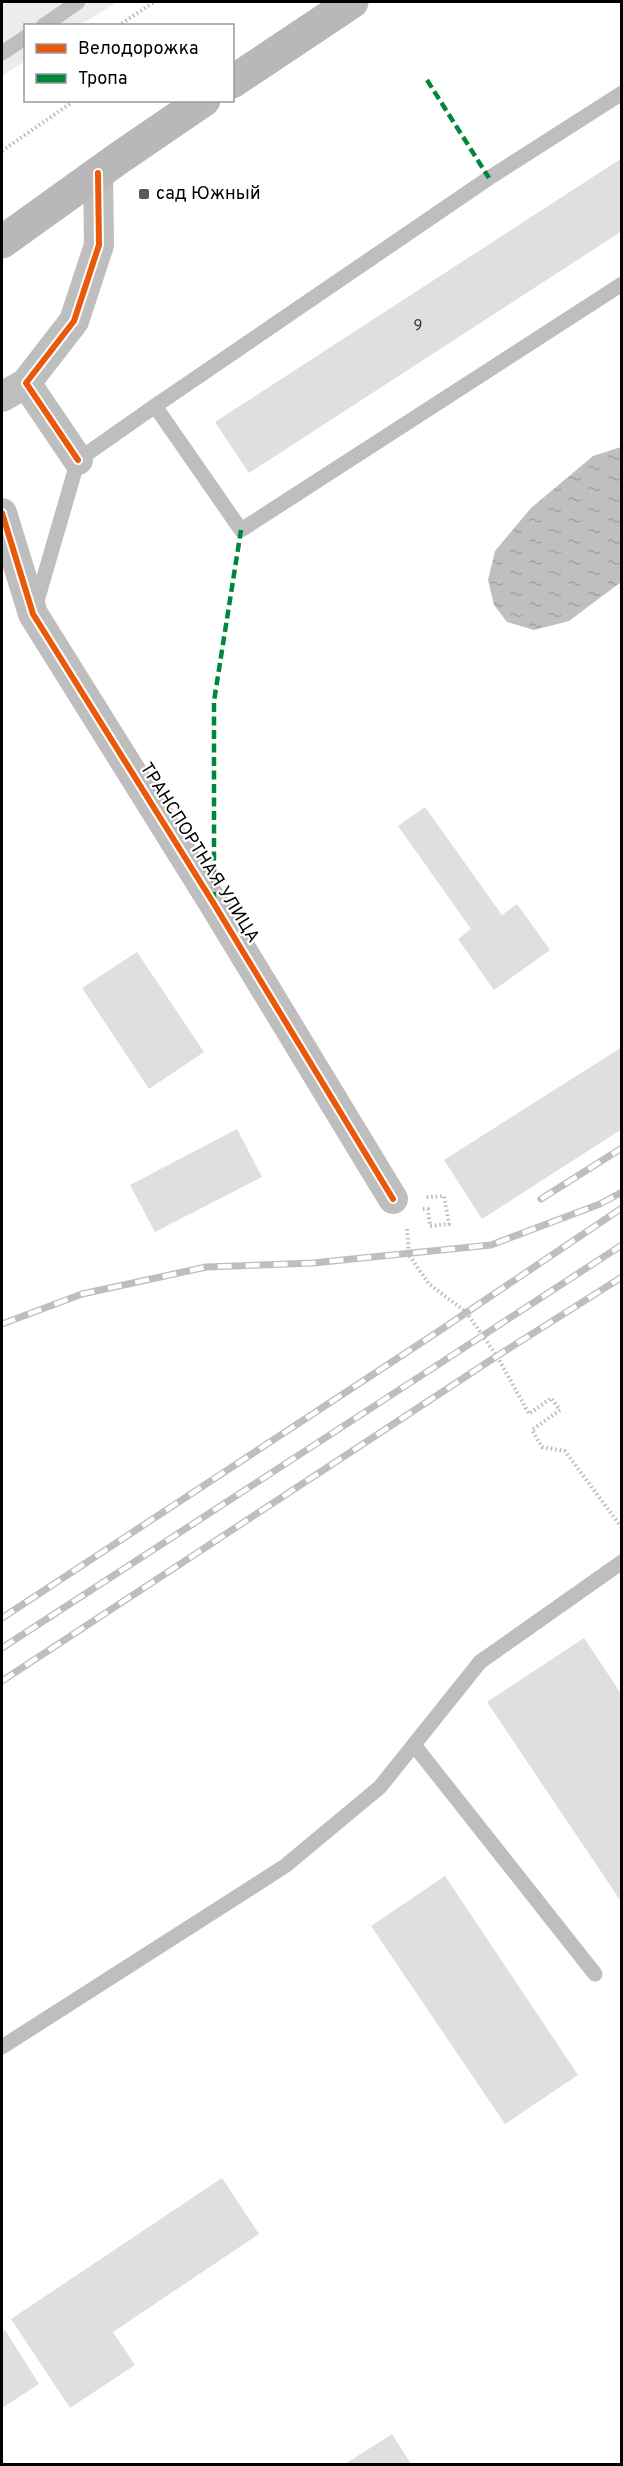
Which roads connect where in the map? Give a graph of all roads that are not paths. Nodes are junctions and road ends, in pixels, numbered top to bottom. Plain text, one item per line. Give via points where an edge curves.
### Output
1 (78, 2) edge
2 (352, 2) edge
3 (46, 24) edge
4 (24, 38) edge
5 (2, 53) edge
6 (234, 81) edge
7 (621, 93) edge
8 (201, 102) edge
9 (98, 173) junction
10 (2, 242) edge
11 (621, 284) edge
12 (14, 390) edge
13 (155, 405) junction
14 (78, 460) junction
15 (2, 513) edge
16 (33, 614) junction
17 (405, 1211) road end
18 (621, 1562) edge
19 (414, 1745) junction
20 (595, 1974) dead end
21 (2, 2047) edge

1 - 3 lane
2 - 6 main road
4 - 5 lane
7 - 13 lane
8 - 9 main road
9 - 10 main road
9 - 12 street via 99,245 74,321
11 - 13 lane via 241,530
12 - 14 street
13 - 14 lane
14 - 16 lane
15 - 16 street, ТРАНСПОРТНАЯ УЛИЦА
16 - 17 street, ТРАНСПОРТНАЯ УЛИЦА
18 - 19 lane via 480,1662
19 - 20 lane
19 - 21 lane via 380,1787 285,1866

